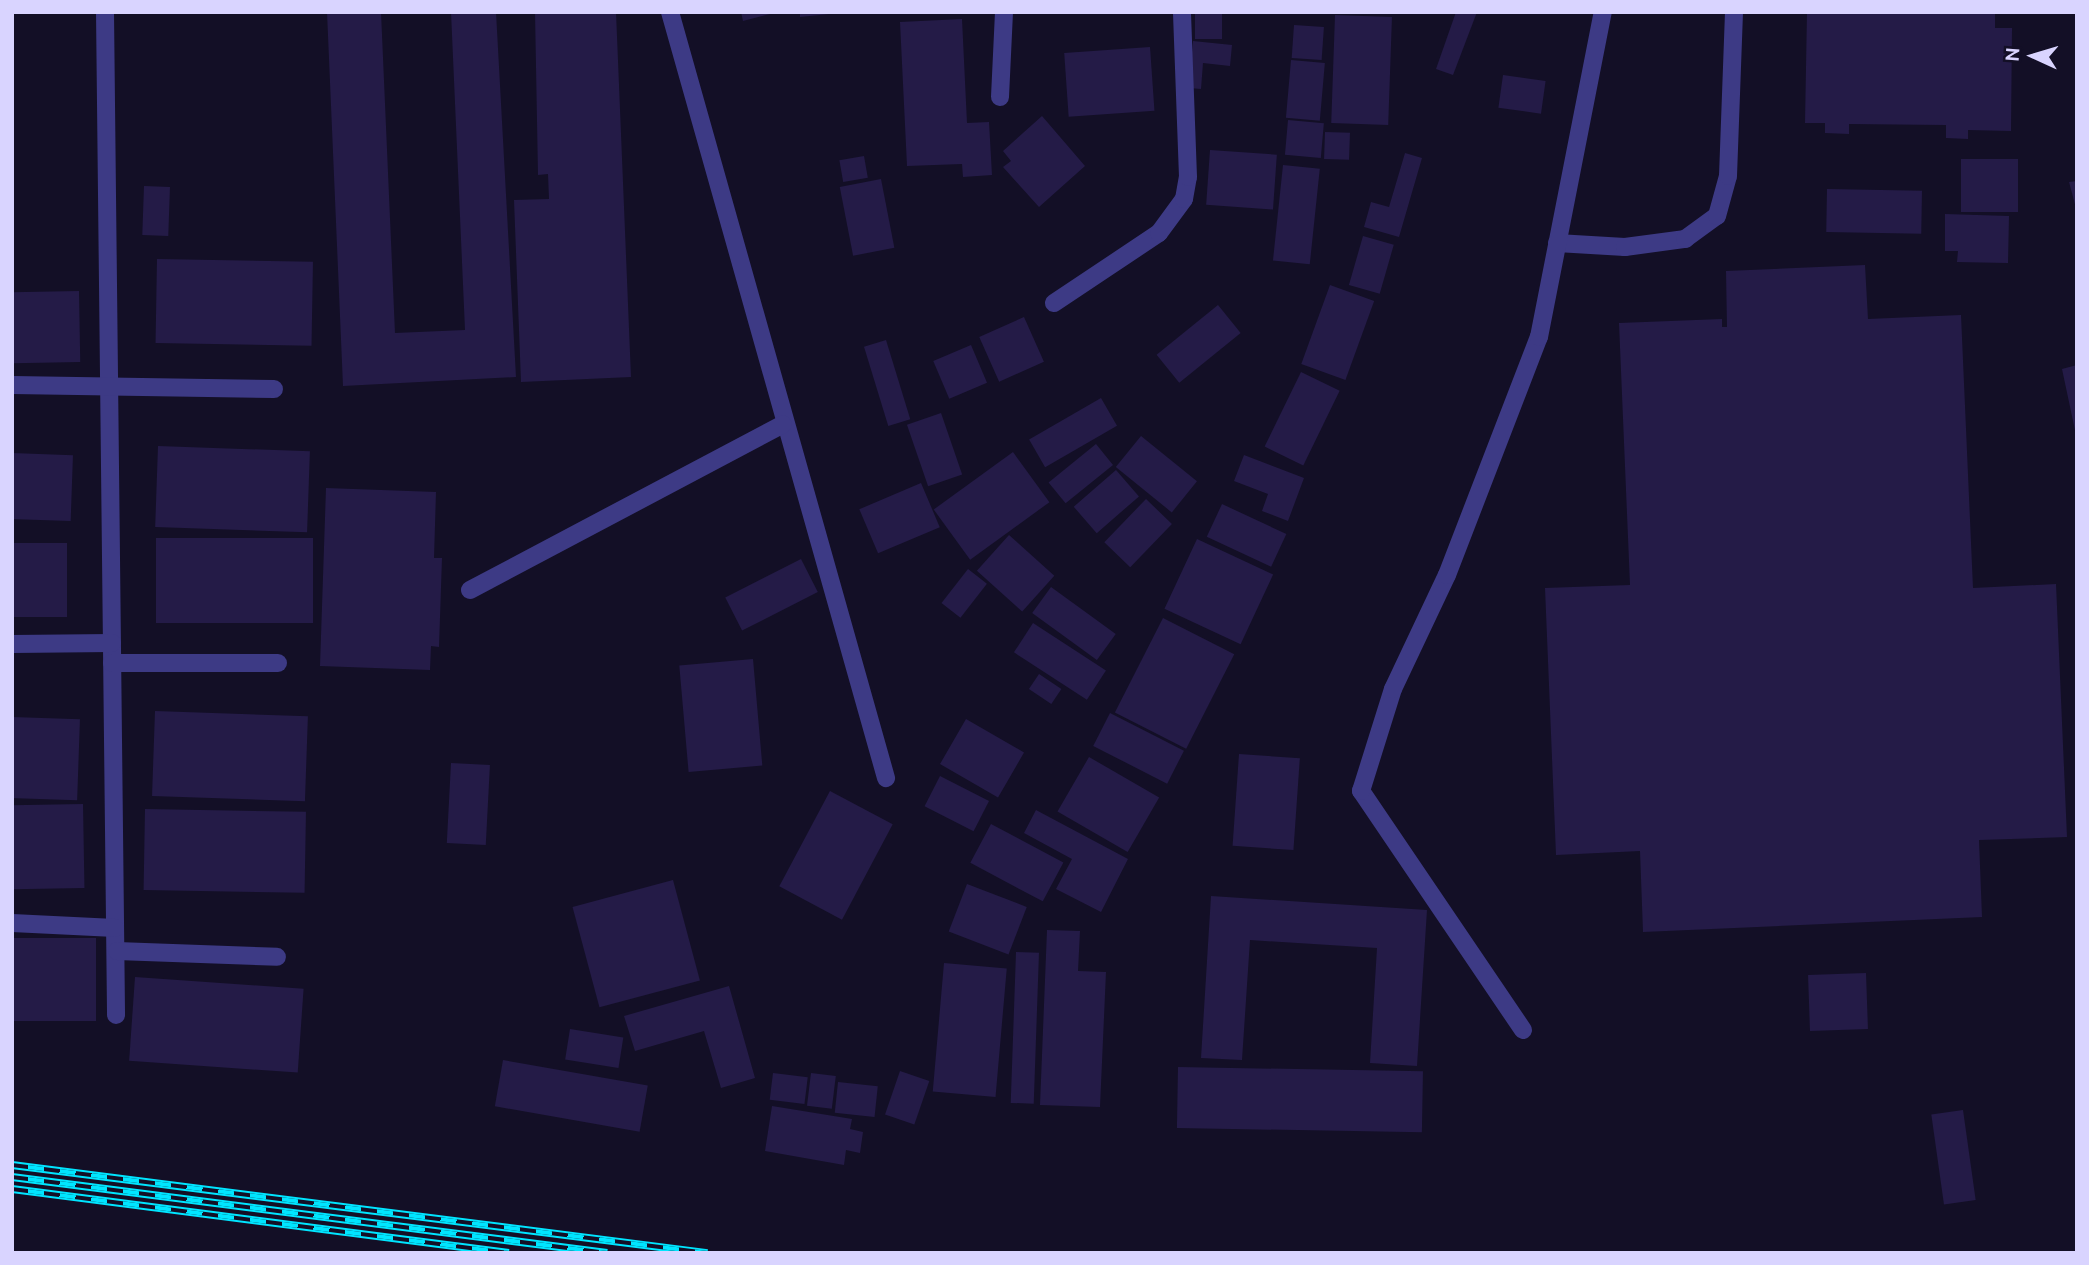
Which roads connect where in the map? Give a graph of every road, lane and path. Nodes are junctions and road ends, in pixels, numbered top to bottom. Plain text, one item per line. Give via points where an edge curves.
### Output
1 (105, 12) edge
2 (670, 12) edge
3 (1004, 12) edge
4 (1182, 12) edge
5 (1603, 12) edge
6 (1734, 12) edge
7 (1000, 97) dead end
8 (1558, 243) junction
9 (1054, 303) dead end
10 (12, 385) edge
11 (109, 386) junction
12 (274, 389) dead end
13 (783, 424) junction
14 (470, 590) dead end
15 (112, 643) junction
16 (12, 644) edge
17 (112, 663) junction
18 (278, 663) dead end
19 (886, 778) dead end
20 (12, 923) edge
21 (115, 928) junction
22 (117, 951) junction
23 (277, 957) dead end
24 (116, 1015) dead end
25 (1523, 1030) dead end

1 - 11 street
2 - 13 street
3 - 7 street
4 - 9 street via 1188,177 1184,199 1159,233
5 - 8 street
6 - 8 street via 1728,176 1717,216 1685,239 1625,247
8 - 25 street via 1539,337 1447,575 1394,689 1361,791
10 - 11 street
11 - 12 street
11 - 15 street
13 - 14 street
13 - 19 street
15 - 16 street
15 - 17 street
17 - 18 street
17 - 21 street
20 - 21 street
21 - 22 street
22 - 23 street
22 - 24 street

